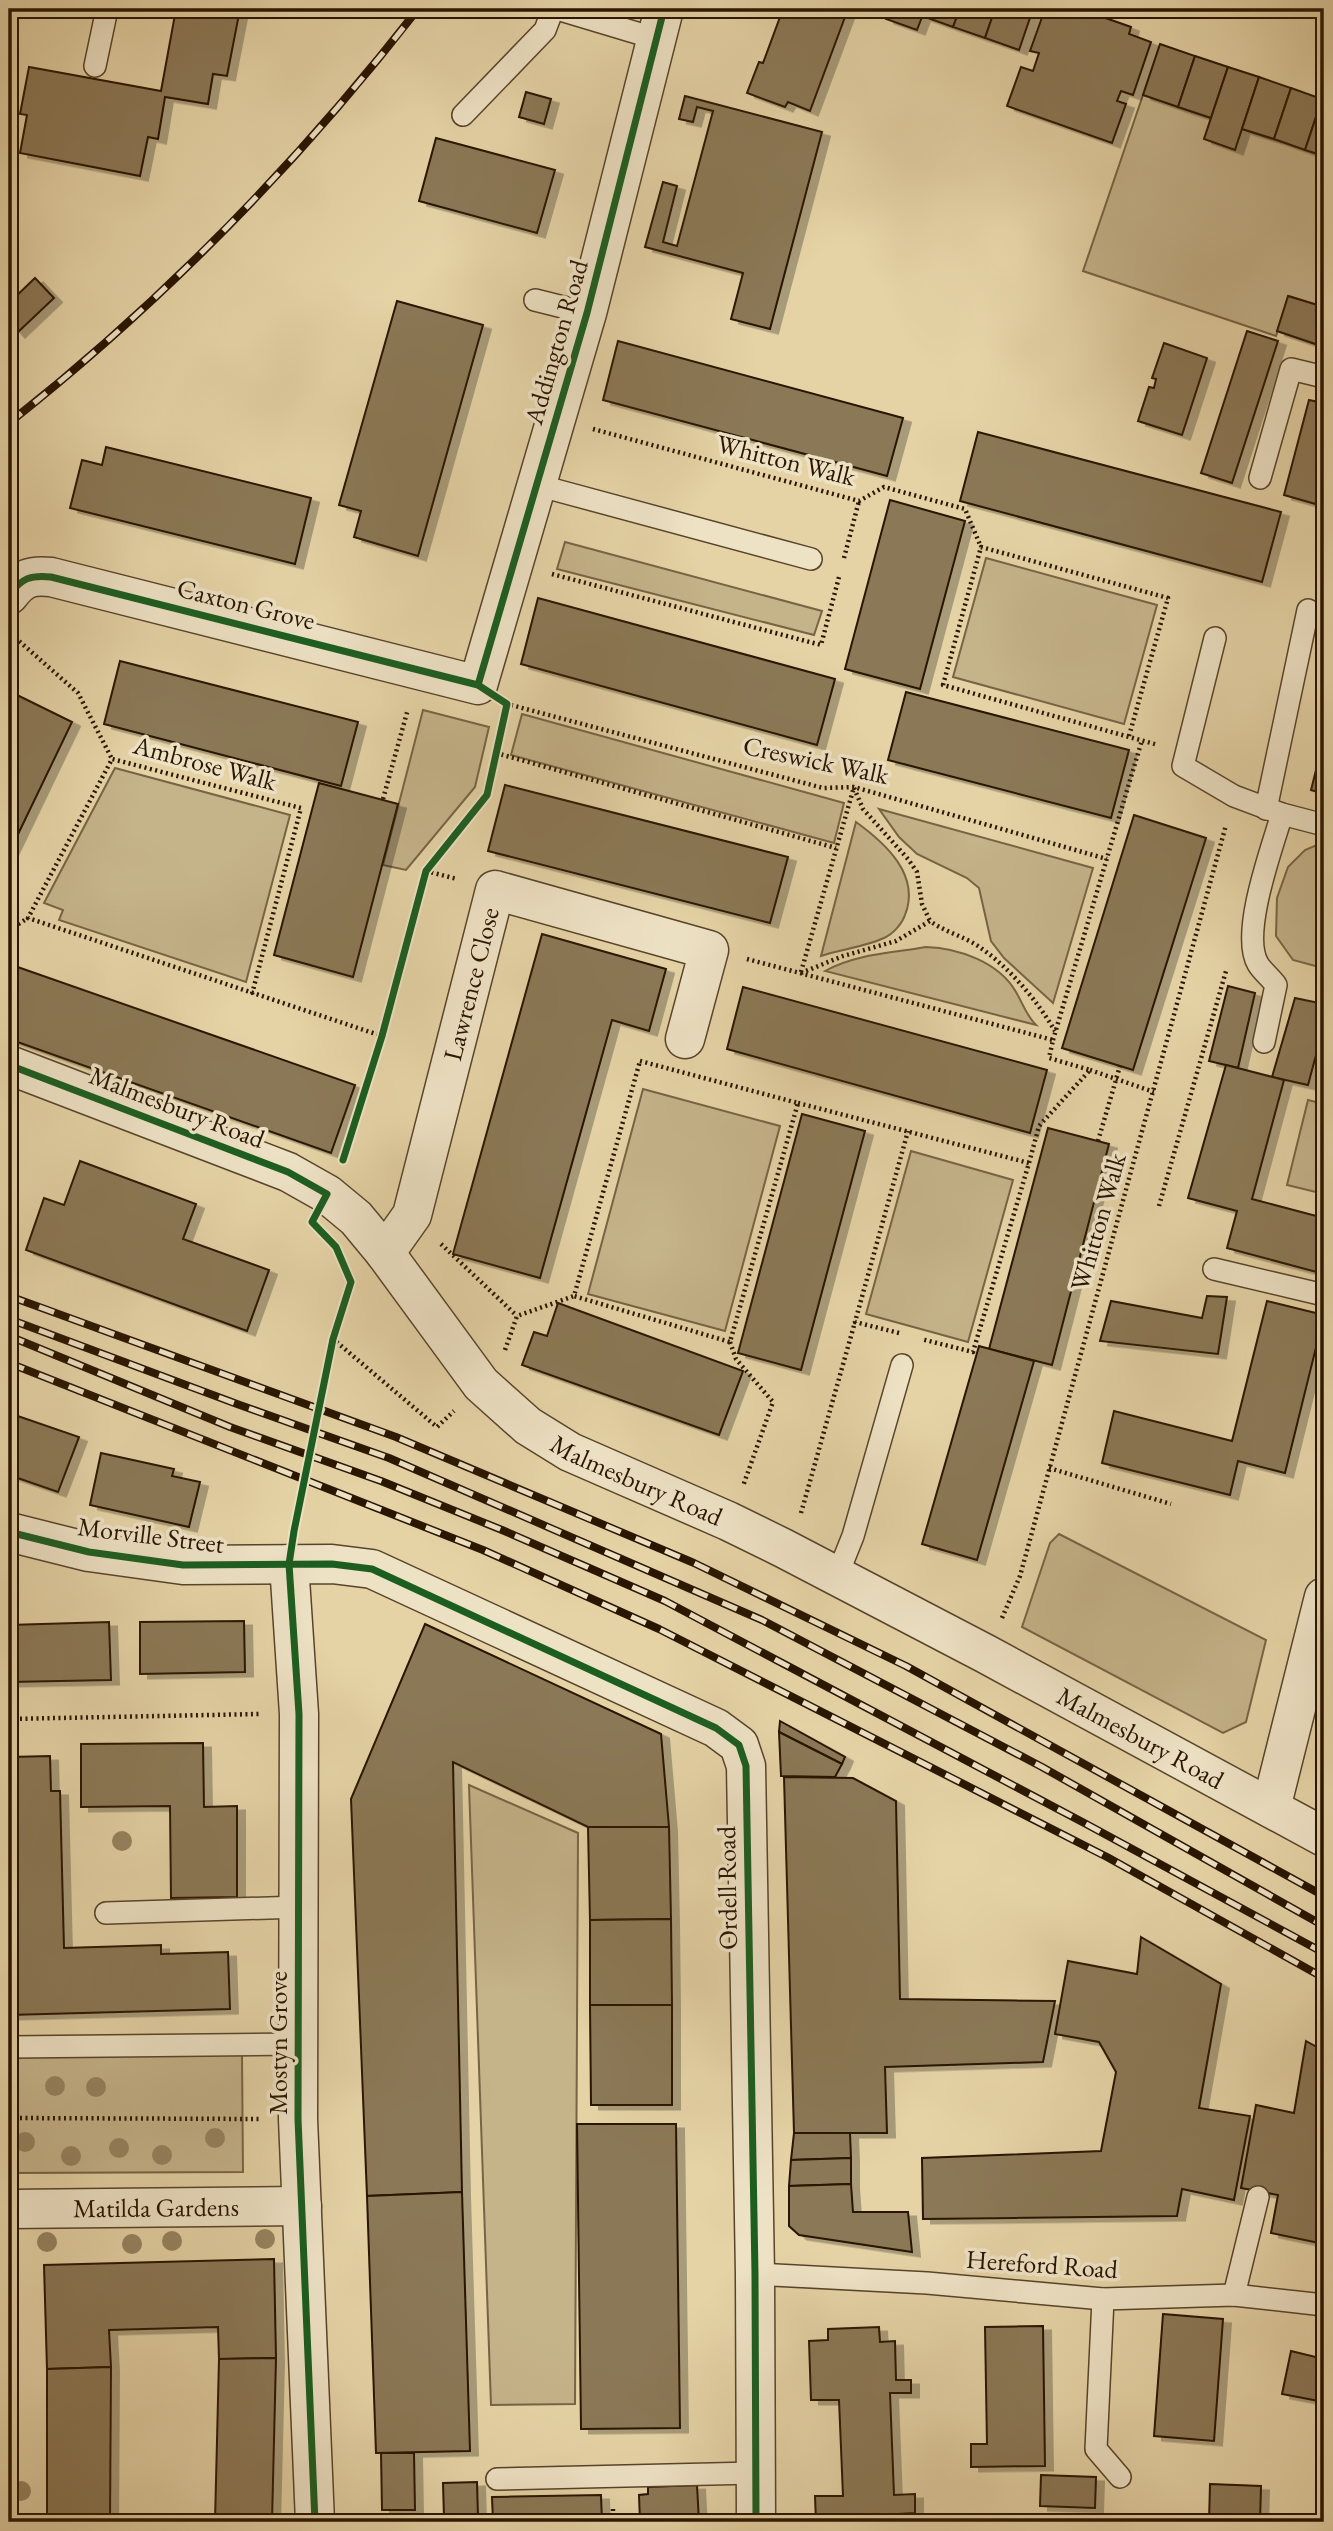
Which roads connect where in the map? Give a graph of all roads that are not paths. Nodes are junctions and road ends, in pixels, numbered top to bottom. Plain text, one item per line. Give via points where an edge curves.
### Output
1 (107, 9) edge
2 (555, 9) edge
3 (661, 24) edge
4 (95, 66) dead end
5 (463, 115) dead end
6 (536, 300) dead end
7 (587, 313) junction
8 (1324, 377) edge
9 (1260, 478) dead end
10 (537, 485) junction
11 (811, 559) dead end
12 (9, 595) edge
13 (1308, 610) dead end
14 (1215, 638) dead end
15 (493, 694) joint
16 (1274, 811) junction
17 (1324, 825) edge
18 (685, 1039) dead end
19 (1264, 1042) dead end
20 (9, 1065) edge
21 (385, 1253) junction
22 (1214, 1269) dead end
23 (1324, 1295) edge
24 (902, 1365) dead end
25 (9, 1532) edge
26 (291, 1548) junction
27 (837, 1576) junction
28 (1324, 1597) edge
29 (1271, 1808) junction
30 (1324, 1837) edge
31 (299, 1907) junction
32 (106, 1913) dead end
33 (298, 2044) junction
34 (9, 2047) edge
35 (1258, 2197) dead end
36 (302, 2206) junction
37 (9, 2209) edge
38 (755, 2274) junction
39 (1234, 2295) junction
40 (1103, 2299) junction
41 (1324, 2305) edge
42 (754, 2473) junction
43 (1120, 2477) dead end
44 (497, 2479) dead end
45 (315, 2522) edge
46 (756, 2522) edge

1 - 4 lane
2 - 3 lane
2 - 5 lane via 545,30
3 - 7 street, Addington Road
6 - 7 lane
7 - 10 street, Addington Road
8 - 9 lane via 1292,369
10 - 11 lane
10 - 15 street, Addington Road via 514,564
12 - 15 street, Caxton Grove via 17,584 33,576 51,577 420,669
13 - 16 lane
14 - 16 lane via 1183,766 1234,796
16 - 17 lane
16 - 19 lane via 1251,938 1257,963 1276,985
18 - 21 street, Lawrence Close via 709,950 495,890 412,1215
20 - 21 street, Malmesbury Road via 288,1171 356,1218
21 - 27 street, Malmesbury Road via 485,1389 527,1426 570,1452 728,1521
22 - 23 lane
24 - 27 lane via 853,1536
25 - 26 street, Morville Street via 89,1552 183,1566
26 - 31 street, Mostyn Grove via 299,1714
26 - 38 street, Ordell Road via 332,1564 372,1569 716,1728 739,1745 746,1766
27 - 29 street, Malmesbury Road
28 - 29 street
29 - 30 street, Malmesbury Road
31 - 32 lane
31 - 33 street, Mostyn Grove
33 - 34 lane
33 - 36 street, Mostyn Grove
35 - 39 lane
36 - 37 street, Matilda Gardens
36 - 45 street, Mostyn Grove
38 - 40 lane, Hereford Road
38 - 42 street, Ordell Road
39 - 40 lane, Hereford Road
39 - 41 lane, Hereford Road
40 - 43 lane via 1096,2449
42 - 44 lane
42 - 46 street, Ordell Road

